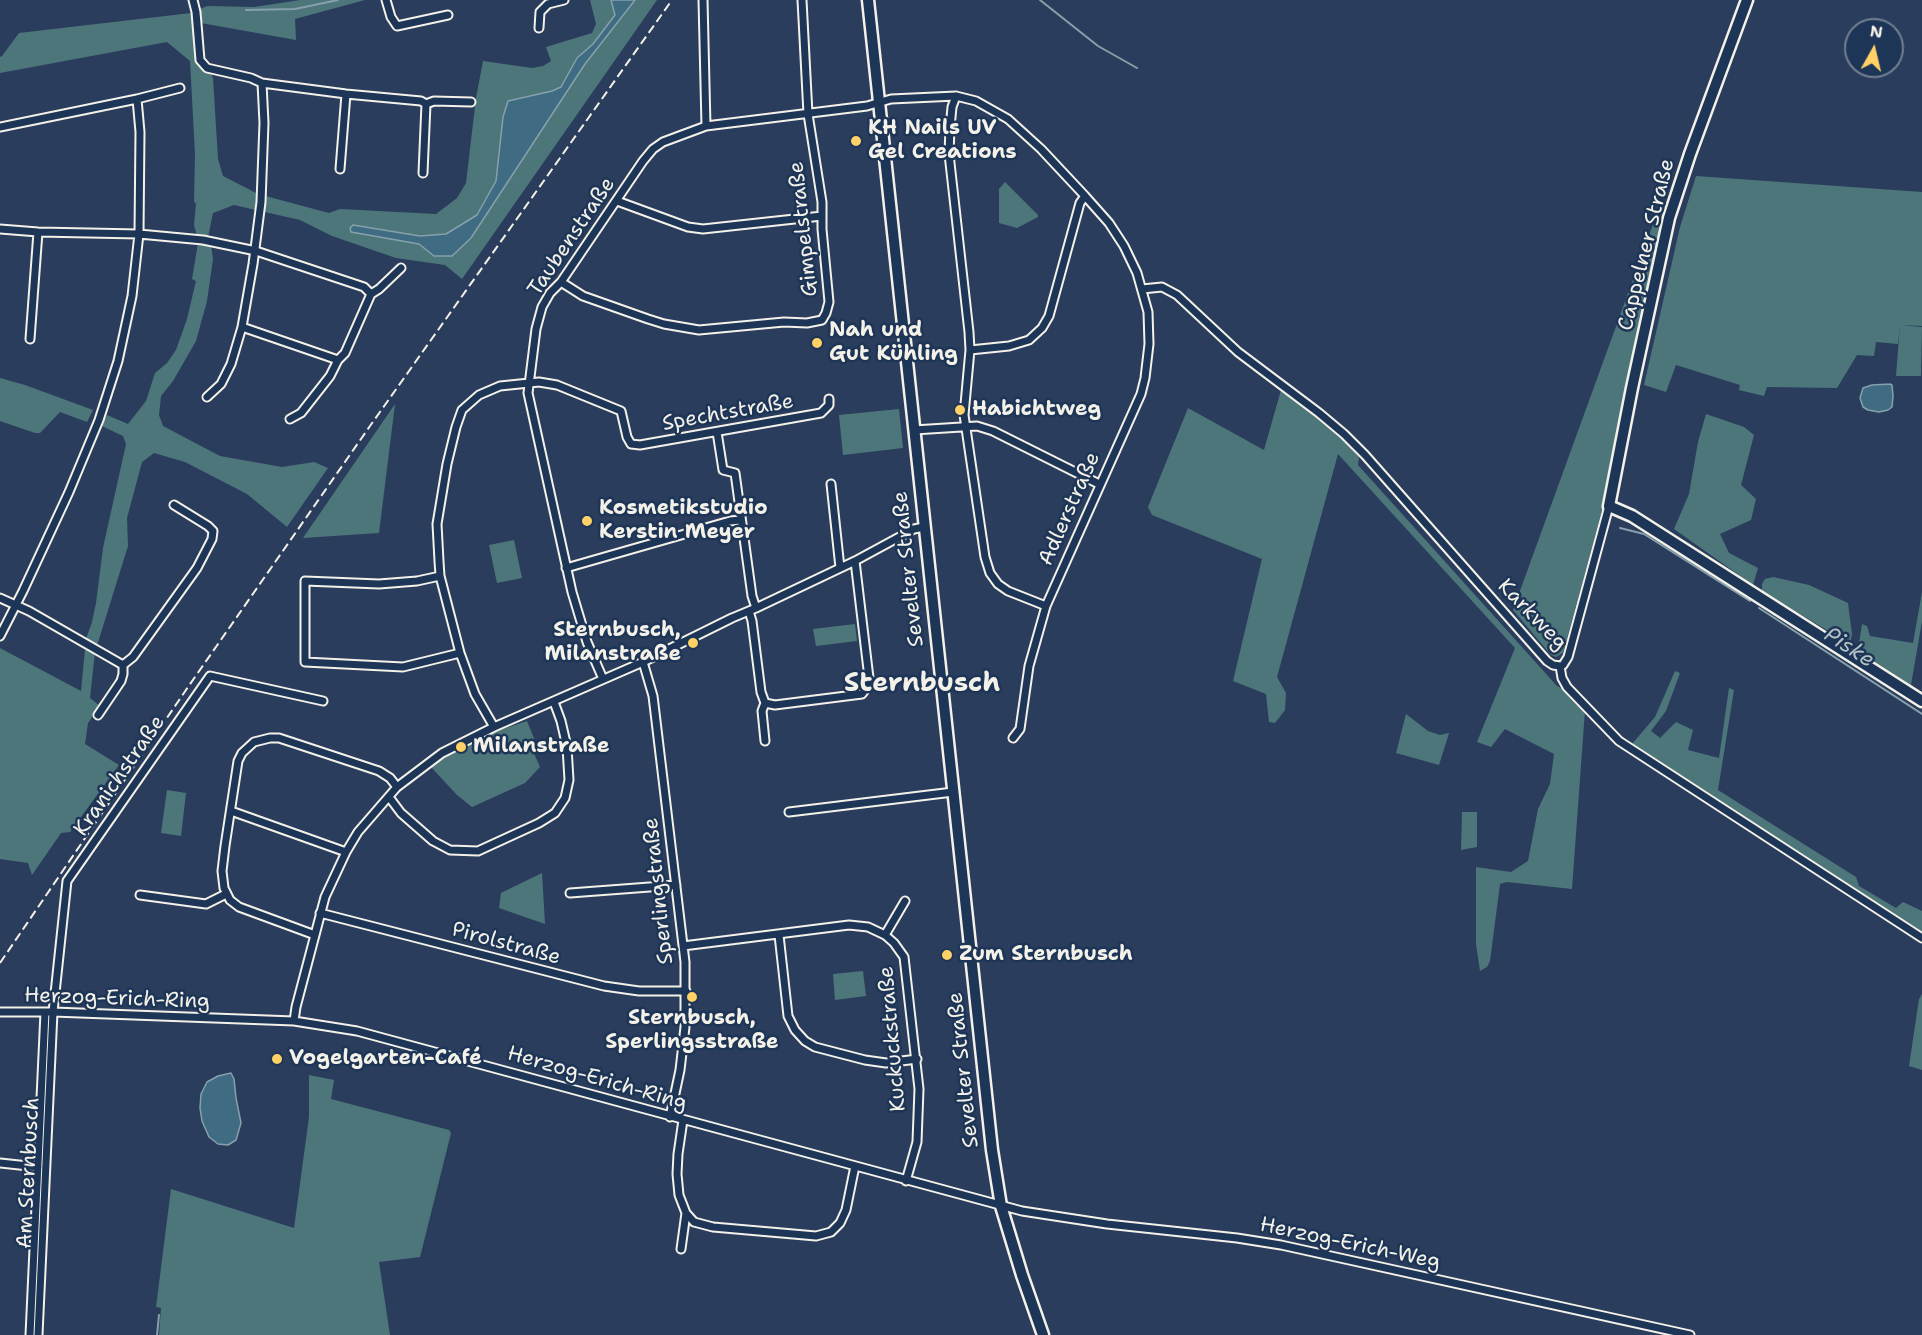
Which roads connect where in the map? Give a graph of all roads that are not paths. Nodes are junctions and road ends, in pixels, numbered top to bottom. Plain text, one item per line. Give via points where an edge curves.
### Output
1 (194, 0) edge
2 (386, 0) edge
3 (564, 0) edge
4 (703, 0) edge
5 (802, 0) edge
6 (868, 0) edge
7 (1747, 0) edge
8 (448, 15) dead end
9 (539, 28) dead end
10 (262, 83) junction
11 (180, 88) dead end
12 (346, 94) junction
13 (956, 96) junction
14 (137, 99) junction
15 (471, 102) dead end
16 (878, 103) junction
17 (426, 104) junction
18 (808, 114) junction
19 (706, 126) junction
20 (0, 127) edge
21 (340, 169) dead end
22 (423, 173) dead end
23 (1085, 196) junction
24 (616, 201) junction
25 (822, 216) junction
26 (0, 228) edge
27 (38, 232) junction
28 (139, 234) junction
29 (256, 251) junction
30 (401, 268) dead end
31 (561, 282) junction
32 (1143, 289) junction
33 (371, 294) junction
34 (242, 327) junction
35 (30, 339) dead end
36 (970, 350) junction
37 (338, 360) junction
38 (528, 382) junction
39 (207, 397) dead end
40 (829, 399) dead end
41 (290, 419) dead end
42 (965, 425) junction
43 (914, 430) junction
44 (717, 432) junction
45 (831, 484) dead end
46 (1099, 484) junction
47 (174, 505) dead end
48 (1609, 506) junction
49 (740, 520) junction
50 (924, 527) junction
51 (855, 561) junction
52 (566, 568) junction
53 (840, 568) junction
54 (440, 576) junction
55 (0, 598) edge
56 (15, 605) junction
57 (1046, 606) junction
58 (753, 609) junction
59 (0, 636) edge
60 (460, 653) junction
61 (643, 662) junction
62 (123, 665) junction
63 (1560, 666) junction
64 (603, 679) junction
65 (323, 701) dead end
66 (1922, 701) edge
67 (554, 702) junction
68 (765, 702) junction
69 (98, 715) dead end
70 (494, 727) junction
71 (1013, 738) dead end
72 (765, 741) dead end
73 (398, 787) junction
74 (953, 792) junction
75 (388, 796) junction
76 (231, 811) junction
77 (789, 812) dead end
78 (346, 852) junction
79 (676, 885) junction
80 (570, 893) dead end
81 (226, 894) junction
82 (140, 896) dead end
83 (905, 901) dead end
84 (320, 913) junction
85 (315, 935) junction
86 (779, 935) junction
87 (885, 935) junction
88 (1922, 938) edge
89 (683, 946) junction
90 (686, 991) junction
91 (0, 1012) edge
92 (49, 1012) junction
93 (294, 1021) junction
94 (916, 1059) junction
95 (670, 1117) junction
96 (683, 1120) junction
97 (0, 1163) edge
98 (855, 1166) junction
99 (38, 1167) junction
100 (906, 1181) junction
101 (1001, 1206) junction
102 (686, 1213) junction
103 (681, 1249) dead end
104 (30, 1335) edge
105 (38, 1335) edge
106 (1043, 1335) edge
107 (1690, 1335) edge

1 - 10 street via 200,60 204,65
2 - 8 street via 397,26
3 - 9 street via 548,4 540,12
4 - 19 street
5 - 18 street, Gimpelstraße
6 - 16 street, Sevelter Straße
7 - 48 street, Cappelner Straße via 1669,218
10 - 12 street
10 - 29 street via 264,123
11 - 14 street
12 - 17 street
12 - 21 street
13 - 16 street, Adlerstraße
13 - 23 street, Adlerstraße via 976,101 1008,120
13 - 36 street via 950,154
14 - 20 street
14 - 28 street
15 - 17 street
16 - 18 street, Taubenstraße
16 - 43 street, Sevelter Straße
17 - 22 street
18 - 19 street, Taubenstraße
18 - 25 street, Gimpelstraße
19 - 24 street, Taubenstraße via 653,149
23 - 32 street, Adlerstraße via 1124,246
23 - 36 street via 1042,328 1029,340
24 - 25 street via 703,229
24 - 31 street, Taubenstraße
25 - 31 street, Gimpelstraße via 829,302 822,320 699,330 648,319 583,296
26 - 27 street
27 - 28 street
27 - 35 street
28 - 29 street via 203,240
28 - 56 street via 132,296 109,390 69,492
29 - 33 street via 363,287
29 - 34 street
30 - 33 street
31 - 38 street, Taubenstraße via 542,307
32 - 46 street, Adlerstraße via 1149,344 1144,378 1134,411
32 - 63 street, Karkweg via 1162,287 1177,295 1238,352 1344,434 1547,661
33 - 37 street via 345,353
34 - 37 street
34 - 39 street via 231,364 221,384
36 - 42 street
37 - 41 street via 301,413
38 - 44 street, Spechtstraße via 557,385 621,411 631,444
38 - 52 street, Taubenstraße
38 - 54 street via 500,386 479,395 462,410 447,464 438,524
40 - 44 street, Spechtstraße via 821,413
42 - 43 street
42 - 46 street via 993,431
42 - 57 street via 990,573 1008,591
43 - 50 street, Sevelter Straße
44 - 49 street via 723,470 735,473
45 - 53 street
46 - 57 street, Adlerstraße
47 - 62 street via 208,526 213,531 212,539 197,568 133,657
48 - 63 street, Cappelner Straße via 1568,657
48 - 66 street via 1632,516
49 - 52 street
49 - 58 street
50 - 51 street
50 - 74 street, Sevelter Straße
51 - 53 street
51 - 68 street via 867,687 862,694 775,705
52 - 64 street, Taubenstraße via 587,642
53 - 58 street
54 - 60 street
54 - 60 street via 379,584 305,581 306,662 403,667
55 - 56 street
56 - 59 street
56 - 62 street
57 - 71 street, Adlerstraße via 1029,666 1020,729
58 - 61 street
58 - 68 street
60 - 70 street via 475,693
61 - 64 street
61 - 79 street, Sperlingstraße via 653,696
62 - 69 street via 121,681
63 - 88 street, Karkweg via 1567,687 1619,741
64 - 67 street
65 - 92 street, Kranichstraße via 210,676 67,881
67 - 70 street
67 - 75 street via 567,747 569,780 565,798 555,813 539,823 477,851 450,850 433,841
68 - 72 street
70 - 73 street via 442,753
73 - 75 street
73 - 76 street via 379,771 270,738 254,742 242,753
74 - 77 street
74 - 101 street, Sevelter Straße
75 - 78 street
76 - 78 street
76 - 81 street via 222,871
78 - 84 street
79 - 80 street
79 - 89 street, Sperlingstraße
81 - 82 street via 206,904
81 - 85 street via 249,912
83 - 87 street
84 - 85 street
84 - 90 street, Pirolstraße via 604,986
85 - 93 street
86 - 87 street via 849,925 868,927
86 - 89 street
86 - 94 street via 788,1016 805,1041 866,1060 886,1063
87 - 94 street, Kuckuckstraße via 904,957
89 - 90 street, Sperlingstraße
90 - 95 street, Sperlingstraße via 680,1070
91 - 92 street, Herzog-Erich-Ring
92 - 93 street, Herzog-Erich-Ring
92 - 99 street, Am Sternbusch
92 - 105 street, Am Sternbusch
93 - 95 street, Herzog-Erich-Ring via 357,1031
94 - 100 street, Kuckuckstraße via 917,1142
95 - 96 street, Herzog-Erich-Ring
96 - 98 street, Herzog-Erich-Ring
96 - 102 street via 677,1174
97 - 99 street
98 - 100 street, Herzog-Erich-Ring
98 - 102 street via 846,1210 831,1232 816,1236 713,1227 694,1222
99 - 104 street, Am Sternbusch
100 - 101 street, Herzog-Erich-Ring
101 - 106 street, Sevelter Straße
101 - 107 street, Herzog-Erich-Weg via 1107,1224 1281,1245
102 - 103 street

